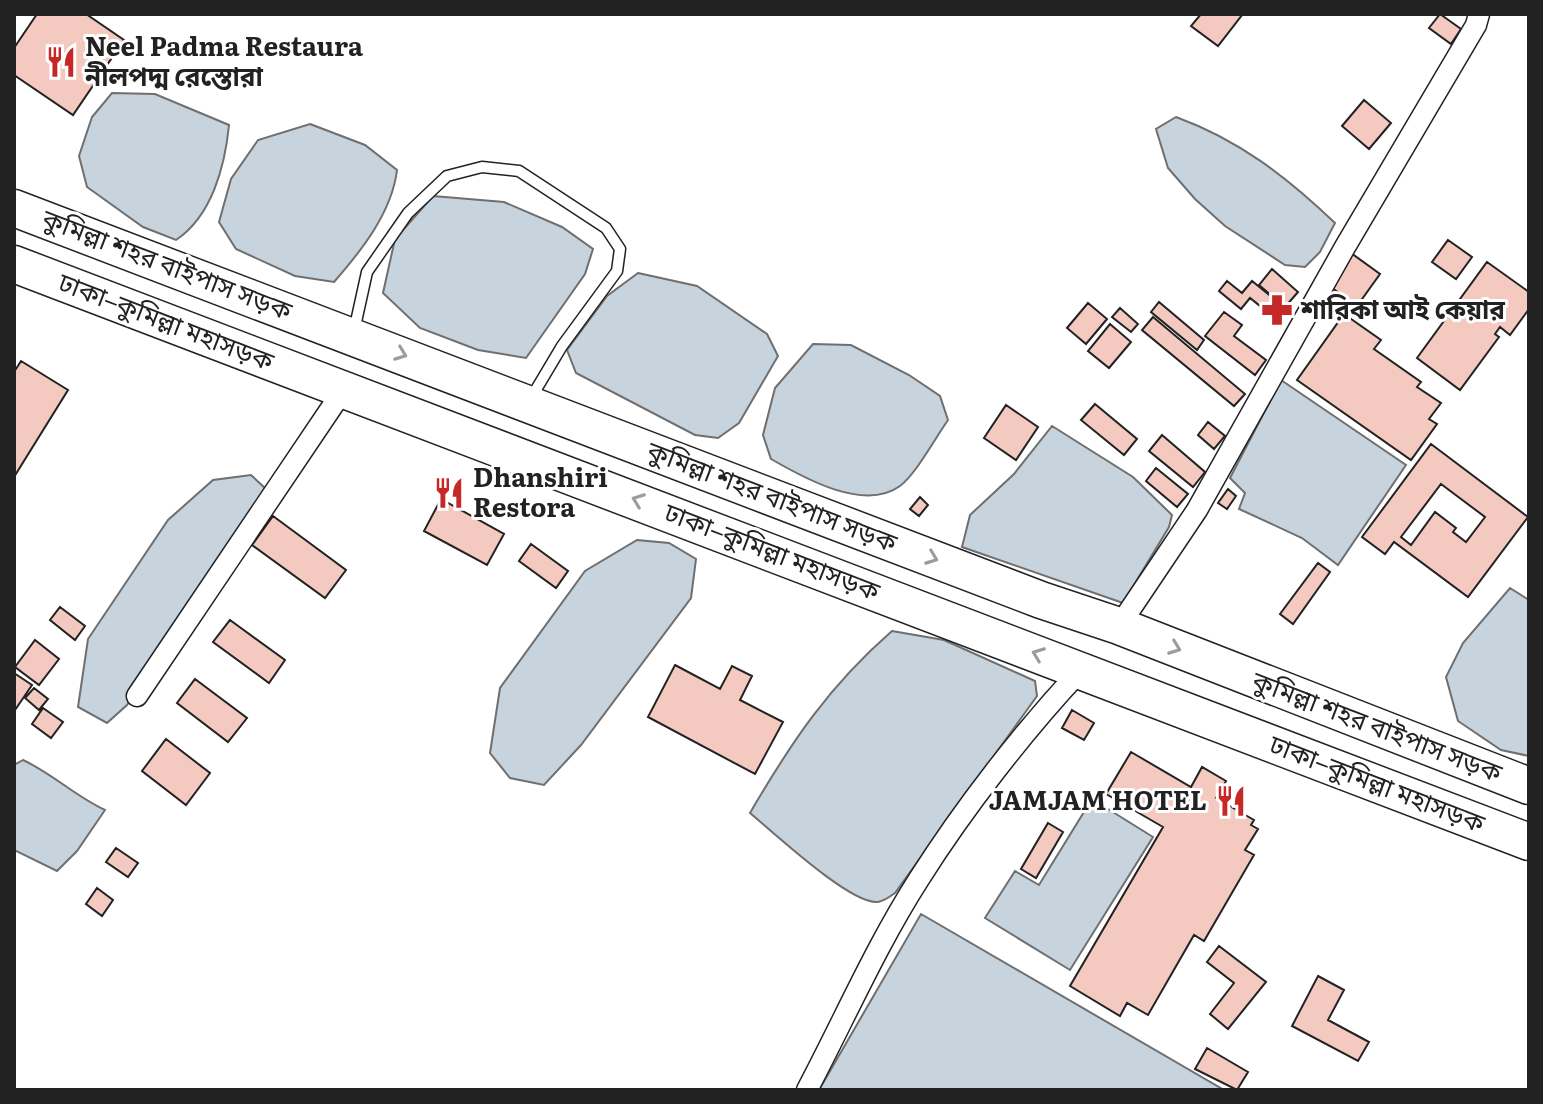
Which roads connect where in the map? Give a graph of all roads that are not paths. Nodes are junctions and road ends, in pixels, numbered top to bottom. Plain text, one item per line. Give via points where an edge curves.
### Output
1 (1479, 14) edge
2 (14, 208) edge
3 (14, 264) edge
4 (354, 335) junction
5 (344, 389) junction
6 (528, 403) junction
7 (1119, 626) junction
8 (1080, 671) junction
9 (137, 696) dead end
10 (1529, 786) edge
11 (1529, 842) edge
12 (807, 1090) edge

1 - 7 street via 1197,510
2 - 4 highway, কুমিল্লা শহর বাইপাস সড়ক
3 - 5 highway, ঢাকা–কুমিল্লা মহাসড়ক
4 -> 6 highway, কুমিল্লা শহর বাইপাস সড়ক
4 - 6 lane via 367,272 408,213 447,176 482,167 519,171 606,228 620,249 617,271
8 -> 5 highway, ঢাকা–কুমিল্লা মহাসড়ক
5 - 9 street
6 -> 7 highway, কুমিল্লা শহর বাইপাস সড়ক
7 -> 10 highway, কুমিল্লা শহর বাইপাস সড়ক
8 - 11 highway, ঢাকা–কুমিল্লা মহাসড়ক
8 - 12 street via 1041,713 919,878

